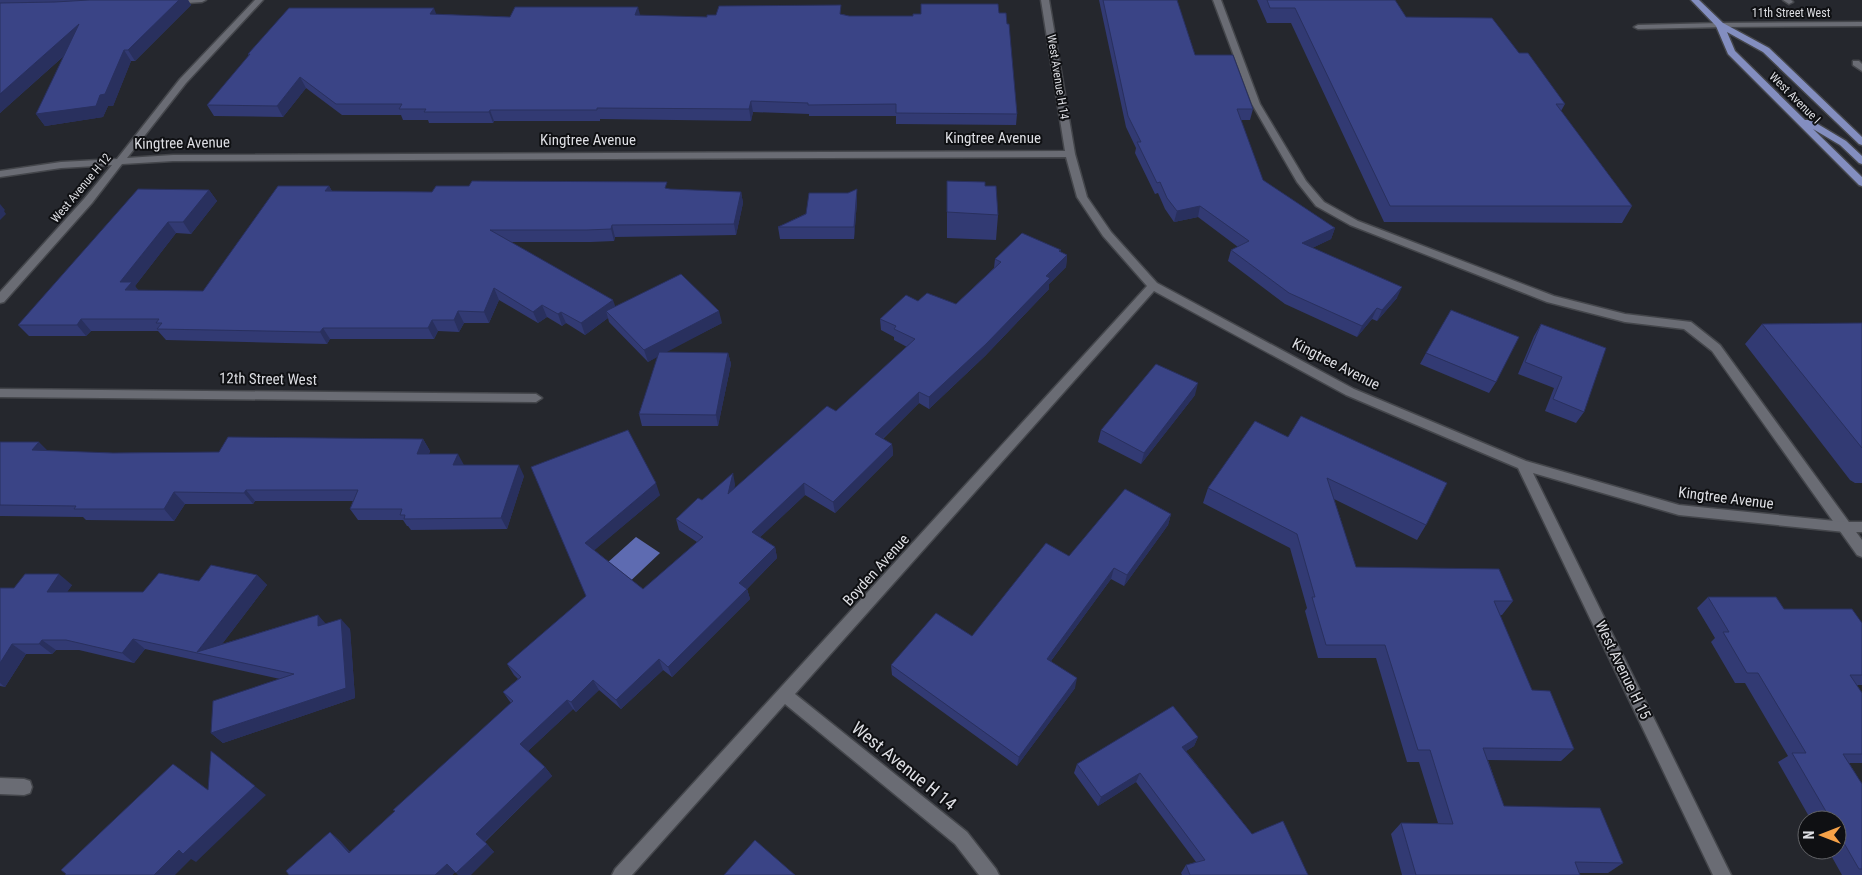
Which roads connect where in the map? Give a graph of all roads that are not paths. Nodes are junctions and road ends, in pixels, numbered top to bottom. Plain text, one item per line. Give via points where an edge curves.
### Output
1 (202, 0) edge
2 (259, 0) edge
3 (1045, 0) edge
4 (1217, 0) edge
5 (1695, 0) edge
6 (165, 2) edge
7 (1862, 24) edge
8 (1720, 25) junction
9 (1638, 27) dead end
10 (1862, 63) edge
11 (1862, 68) edge
12 (1790, 111) junction
13 (1862, 142) edge
14 (1070, 154) junction
15 (1862, 160) edge
16 (120, 161) junction
17 (0, 174) edge
18 (1862, 183) edge
19 (1153, 286) junction
20 (0, 299) edge
21 (0, 393) edge
22 (536, 398) dead end
23 (1523, 465) junction
24 (1845, 527) junction
25 (1862, 527) edge
26 (1862, 551) edge
27 (785, 695) junction
28 (0, 786) edge
29 (24, 786) dead end
30 (621, 875) edge
31 (990, 875) edge
32 (1722, 875) edge

1 - 6 street
2 - 16 street, West Avenue H 12 via 183,81
3 - 14 street, West Avenue H 14
4 - 24 street via 1256,104 1302,182 1320,204 1354,223 1551,299 1625,318 1687,325 1716,348
5 - 8 main road, West Avenue I
7 - 8 street, 11th Street West
8 - 9 street, 11th Street West
8 - 12 main road, West Avenue I via 1731,52
8 - 13 main road, West Avenue I via 1766,50
10 - 11 street via 1856,63
12 - 15 main road via 1844,143
12 - 18 main road, West Avenue I
14 - 16 street, Kingtree Avenue via 183,158
14 - 19 street, Kingtree Avenue via 1082,197 1107,234
16 - 17 street, Kingtree Avenue
16 - 20 street, West Avenue H 12
19 - 23 street, Kingtree Avenue via 1350,392
19 - 27 street, Boyden Avenue
21 - 22 street, 12th Street West
23 - 24 street, Kingtree Avenue via 1679,510
23 - 32 street, West Avenue H 15
24 - 25 street, Kingtree Avenue
24 - 26 street
27 - 30 street, Boyden Avenue
27 - 31 street, West Avenue H 14 via 961,838
28 - 29 street

